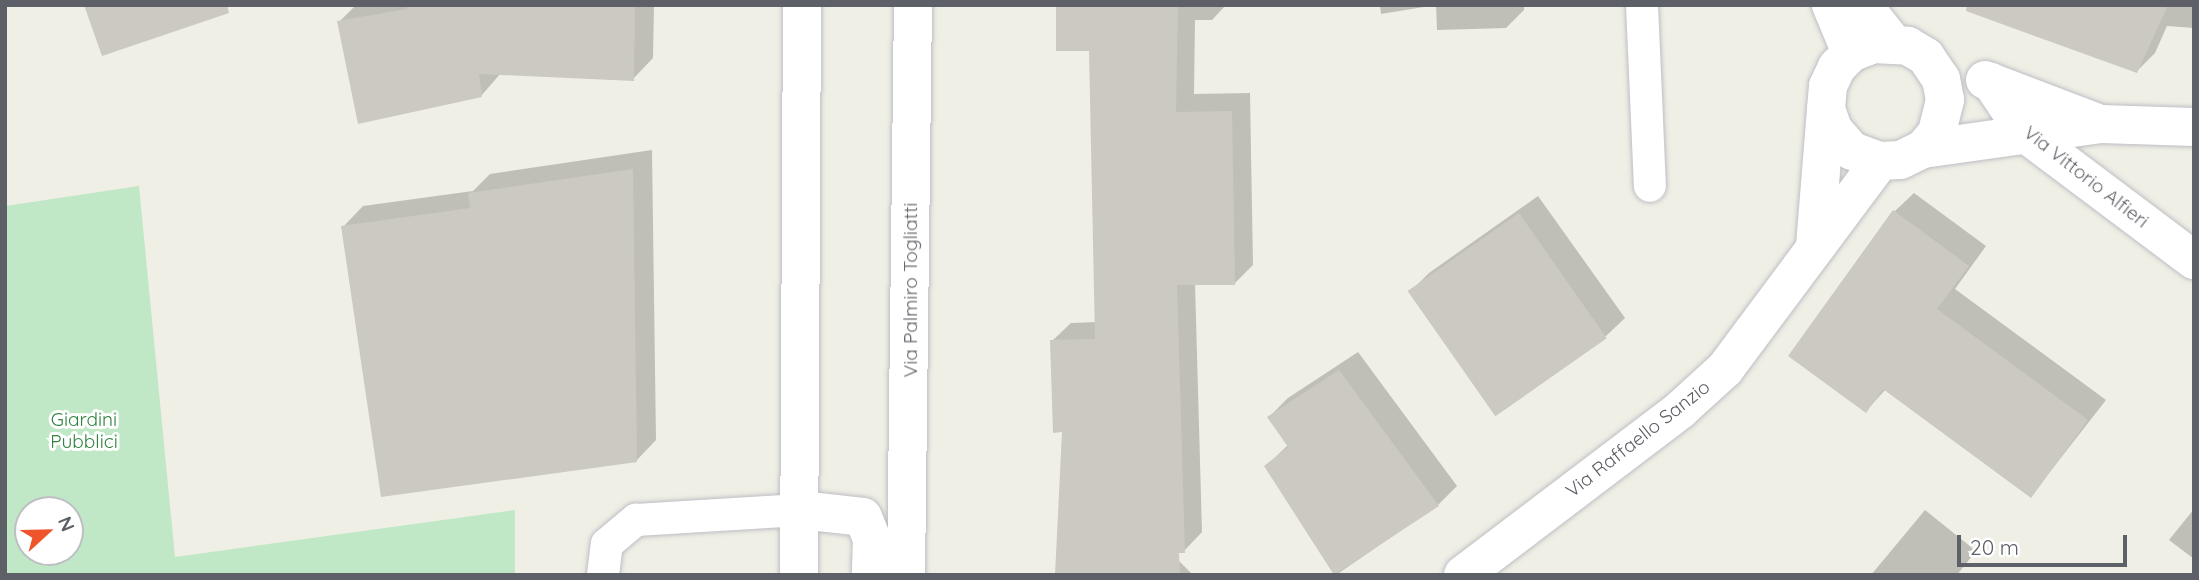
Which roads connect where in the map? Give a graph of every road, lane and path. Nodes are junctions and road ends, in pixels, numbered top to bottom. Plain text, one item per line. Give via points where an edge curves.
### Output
1 (802, 5) edge
2 (913, 5) edge
3 (1642, 5) edge
4 (1831, 5) edge
5 (1863, 5) edge
6 (1910, 50) junction
7 (1852, 53) junction
8 (1991, 82) junction
9 (1826, 109) junction
10 (2101, 124) junction
11 (2194, 127) edge
12 (2026, 134) junction
13 (1923, 149) junction
14 (1880, 161) junction
15 (1650, 186) dead end
16 (1815, 246) junction
17 (2194, 260) edge
18 (800, 510) junction
19 (603, 575) edge
20 (799, 575) edge
21 (871, 575) edge
22 (906, 575) edge
23 (1463, 575) edge

1 - 18 street
2 - 22 street, Via Palmiro Togliatti
3 - 15 lane
4 - 7 street
5 - 6 street
6 - 7 street via 1873,44
6 - 8 street
6 - 13 street via 1941,79 1945,100 1937,133
7 - 9 street via 1837,67 1828,86
8 - 10 street
8 - 12 street, Via Vittorio Alfieri
9 - 14 street via 1833,129 1852,151
9 - 16 street, Via Raffaello Sanzio
10 - 11 street
10 - 12 street
12 - 13 street
12 - 17 street, Via Vittorio Alfieri
13 - 14 street via 1900,160
14 - 16 street, Via Raffaello Sanzio
16 - 23 street, Via Raffaello Sanzio via 1754,335 1698,394
18 - 19 lane via 636,520 607,544
18 - 20 street
18 - 21 street via 863,517 872,539

